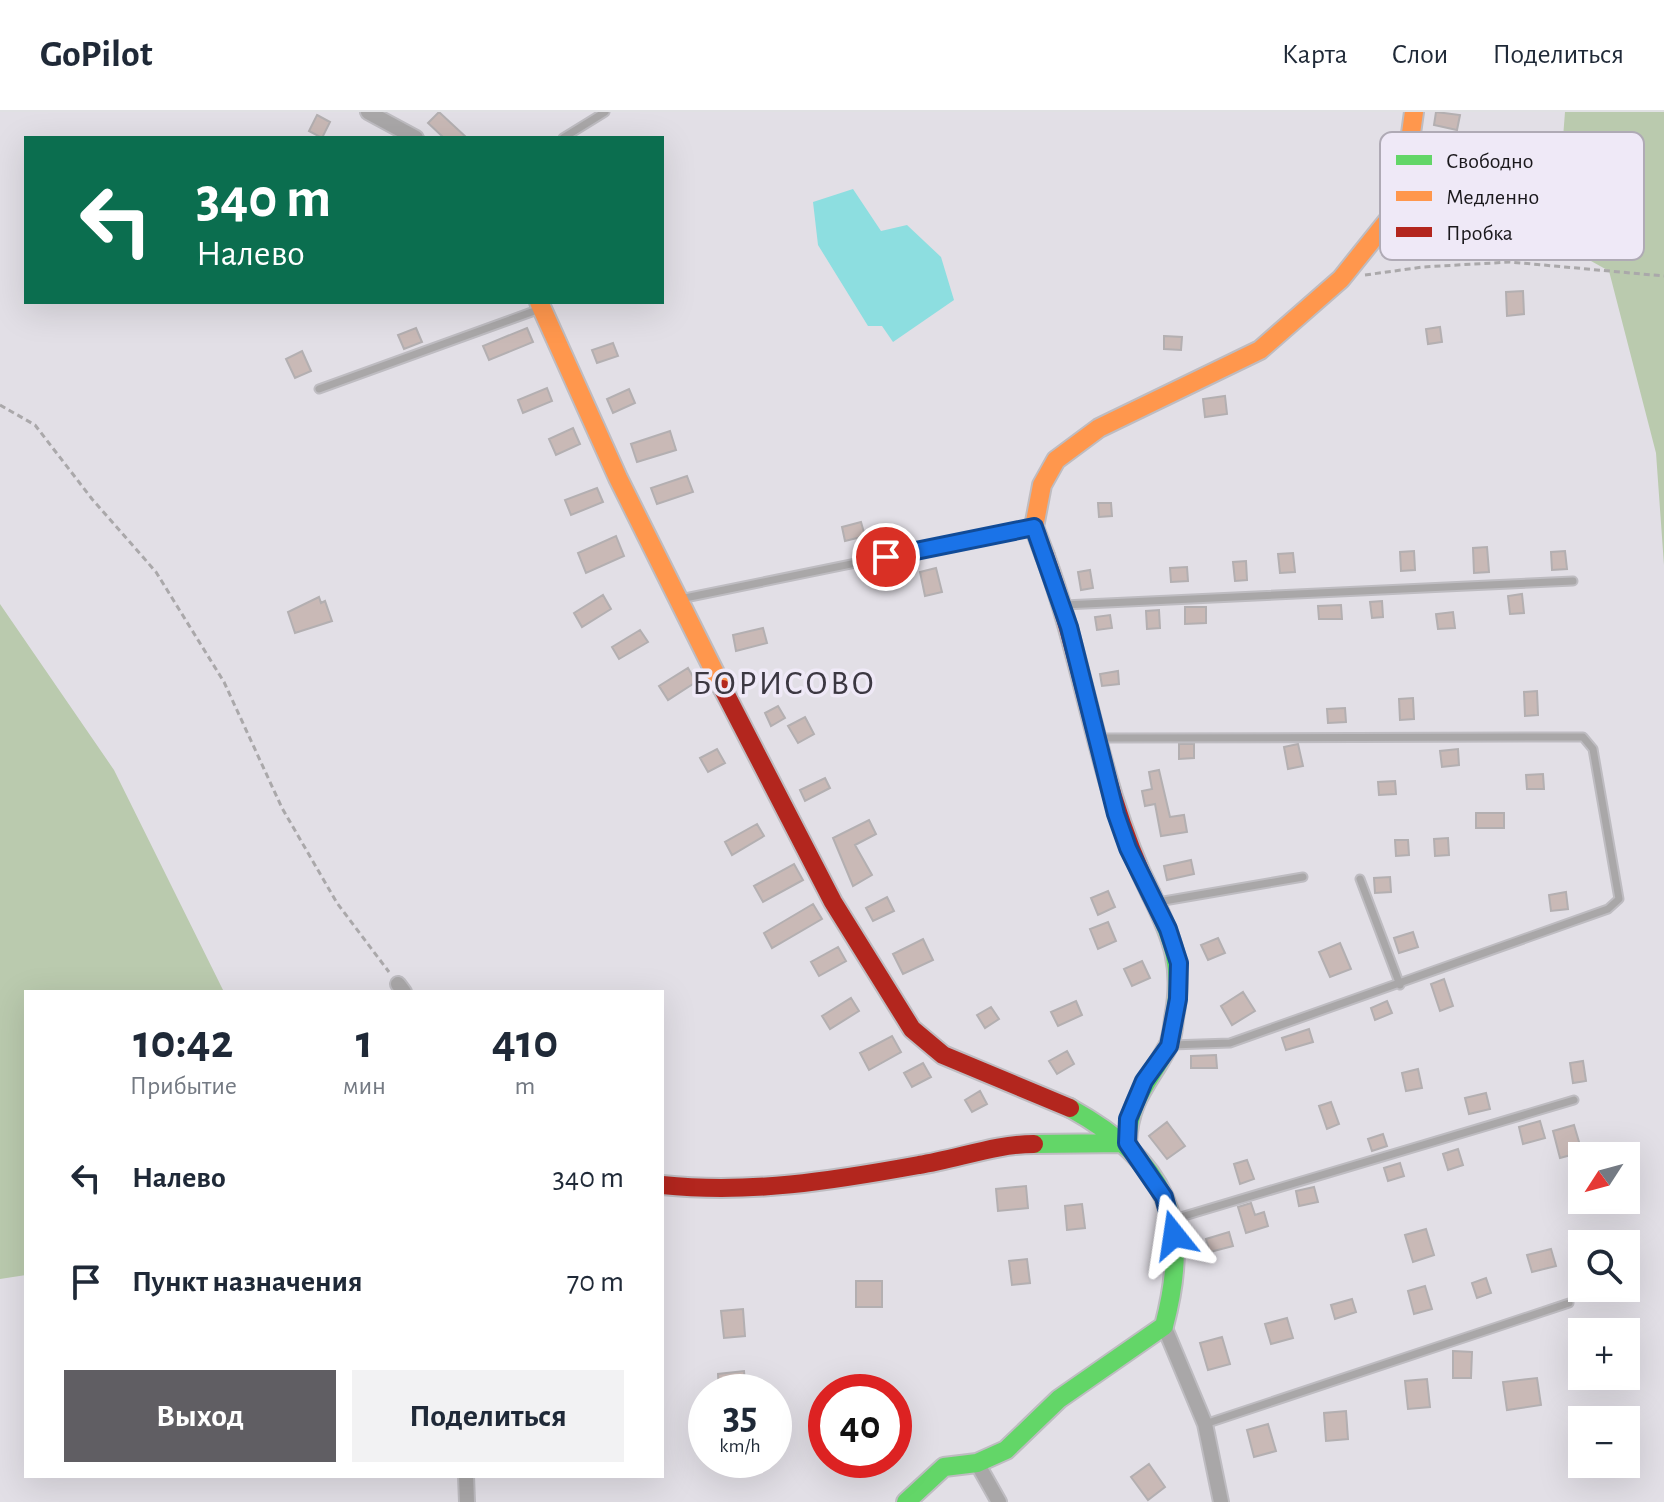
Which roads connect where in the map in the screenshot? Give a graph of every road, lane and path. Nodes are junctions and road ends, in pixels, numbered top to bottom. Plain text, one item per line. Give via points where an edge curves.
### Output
1 (368, 112) edge
2 (605, 112) edge
3 (1414, 112) edge
4 (1411, 132) edge
5 (412, 136) edge
6 (566, 136) edge
7 (1380, 230) edge
8 (1664, 276) edge
9 (1341, 279) junction
10 (541, 305) edge
11 (319, 389) dead end
12 (0, 405) edge
13 (1034, 527) junction
14 (1573, 581) dead end
15 (678, 599) junction
16 (1063, 605) junction
17 (1098, 738) junction
18 (1303, 877) dead end
19 (1360, 879) dead end
20 (1155, 902) junction
21 (1400, 985) junction
22 (401, 988) edge
23 (1169, 1046) junction
24 (1574, 1100) dead end
25 (1127, 1143) junction
26 (664, 1185) edge
27 (1172, 1219) junction
28 (1569, 1303) dead end
29 (1164, 1326) junction
30 (1205, 1424) junction
31 (977, 1463) junction
32 (466, 1478) edge
33 (467, 1502) edge
34 (906, 1502) edge
35 (999, 1502) edge
36 (1221, 1502) edge

1 - 5 street
2 - 6 lane
3 - 4 street
7 - 9 street
8 - 9 path via 1510,262
9 - 13 street via 1260,350 1099,428 1056,460 1042,485
10 - 11 lane
10 - 15 street via 610,464
12 - 22 path via 35,425 156,572 224,682 282,808 337,903
13 - 15 lane
13 - 16 street
14 - 16 lane
15 - 25 street via 851,938 911,1029 932,1051 1047,1096
16 - 17 street
17 - 20 street via 1128,848
17 - 21 lane via 1583,737 1593,749 1619,899 1608,909
18 - 20 lane
19 - 21 lane
20 - 23 street via 1179,963
21 - 23 lane via 1230,1043
23 - 25 street via 1144,1081 1128,1119
24 - 27 lane
25 - 26 street via 1015,1144 787,1186 720,1191
25 - 27 street via 1152,1176
27 - 29 street via 1175,1278
28 - 30 lane
29 - 30 street
29 - 31 street via 1059,1399 1006,1450
30 - 36 street
31 - 34 street via 944,1467
31 - 35 street
32 - 33 street

